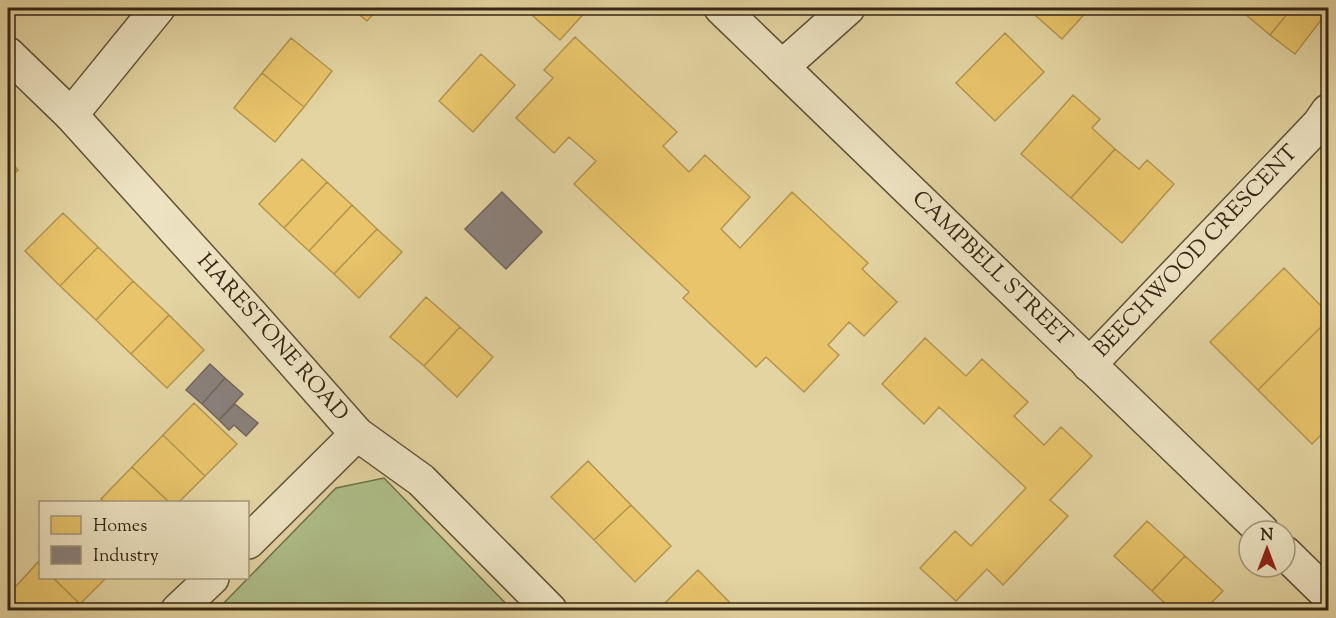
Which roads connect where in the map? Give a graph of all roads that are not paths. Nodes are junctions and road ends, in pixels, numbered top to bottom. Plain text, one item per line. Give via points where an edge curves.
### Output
1 (158, 8) edge
2 (721, 8) edge
3 (848, 8) edge
4 (8, 54) edge
5 (782, 67) junction
6 (1329, 111) edge
7 (71, 115) junction
8 (1089, 365) junction
9 (357, 434) junction
10 (1249, 519) edge
11 (249, 541) edge
12 (1297, 564) edge
13 (211, 579) edge
14 (1329, 595) edge
15 (178, 610) edge
16 (550, 610) edge

1 - 7 street
2 - 5 street, CAMPBELL STREET
3 - 5 street
4 - 7 street, HARESTONE ROAD
5 - 8 street, CAMPBELL STREET
6 - 8 street, BEECHWOOD CRESCENT
7 - 9 street, HARESTONE ROAD
8 - 10 street, CAMPBELL STREET
9 - 11 street
9 - 16 street, HARESTONE ROAD via 422,480
12 - 14 street
13 - 15 street

